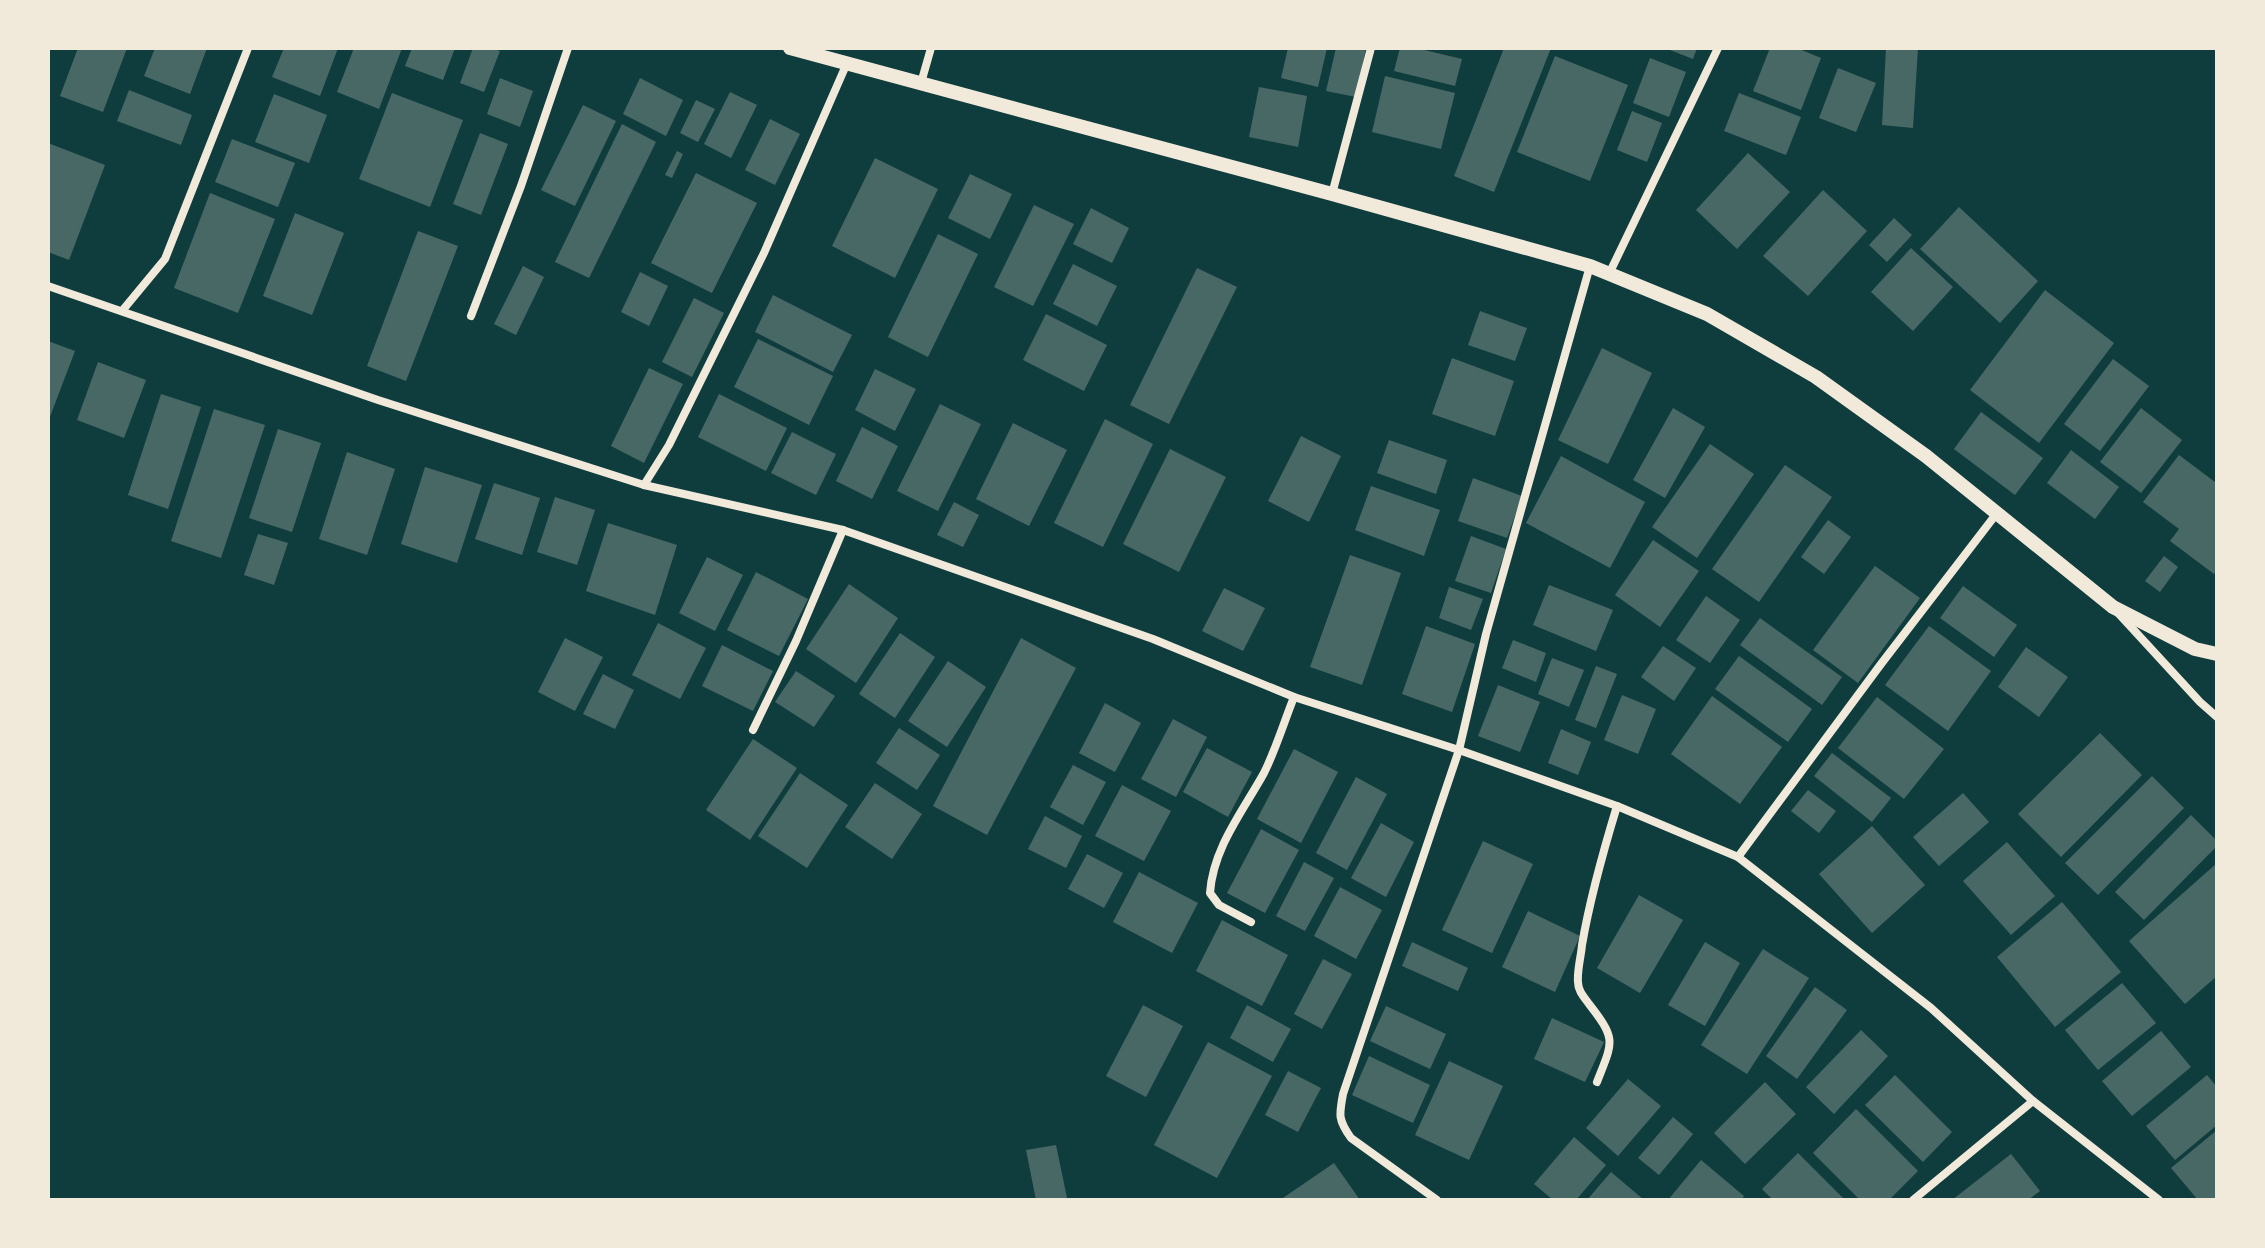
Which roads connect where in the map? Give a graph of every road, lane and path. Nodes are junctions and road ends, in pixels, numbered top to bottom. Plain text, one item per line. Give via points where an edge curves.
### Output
1 (248, 48) edge
2 (568, 48) edge
3 (790, 48) edge
4 (931, 48) edge
5 (1371, 48) edge
6 (1718, 48) edge
7 (847, 63) junction
8 (921, 83) junction
9 (1332, 194) junction
10 (1590, 266) junction
11 (1609, 274) junction
12 (48, 286) edge
13 (122, 311) junction
14 (471, 316) dead end
15 (644, 485) junction
16 (1997, 513) junction
17 (843, 530) junction
18 (2113, 607) junction
19 (2217, 654) edge
20 (1294, 697) junction
21 (2217, 717) edge
22 (753, 730) dead end
23 (1459, 750) junction
24 (1617, 806) junction
25 (1738, 857) junction
26 (1251, 922) dead end
27 (1597, 1082) dead end
28 (2033, 1101) junction
29 (1437, 1200) edge
30 (1913, 1200) edge
31 (2159, 1200) edge

1 - 13 street via 165,259
2 - 14 street
3 - 7 street
4 - 8 street
5 - 9 street
6 - 11 street
7 - 8 street
7 - 15 street via 764,253
8 - 9 street
9 - 10 street
10 - 11 street
10 - 23 street via 1486,634
11 - 16 street via 1707,314 1816,377
12 - 13 street
13 - 15 street
15 - 17 street
16 - 18 street
16 - 25 street
17 - 20 street via 1153,639
17 - 22 street
18 - 19 street via 2195,649
18 - 21 street
20 - 23 street
20 - 26 street via 1266,769 1211,876 1210,893 1219,905
23 - 24 street
23 - 29 street via 1339,1114 1351,1138
24 - 25 street
24 - 27 street via 1578,974 1581,994 1611,1036
25 - 28 street via 1931,1008
28 - 30 street
28 - 31 street

